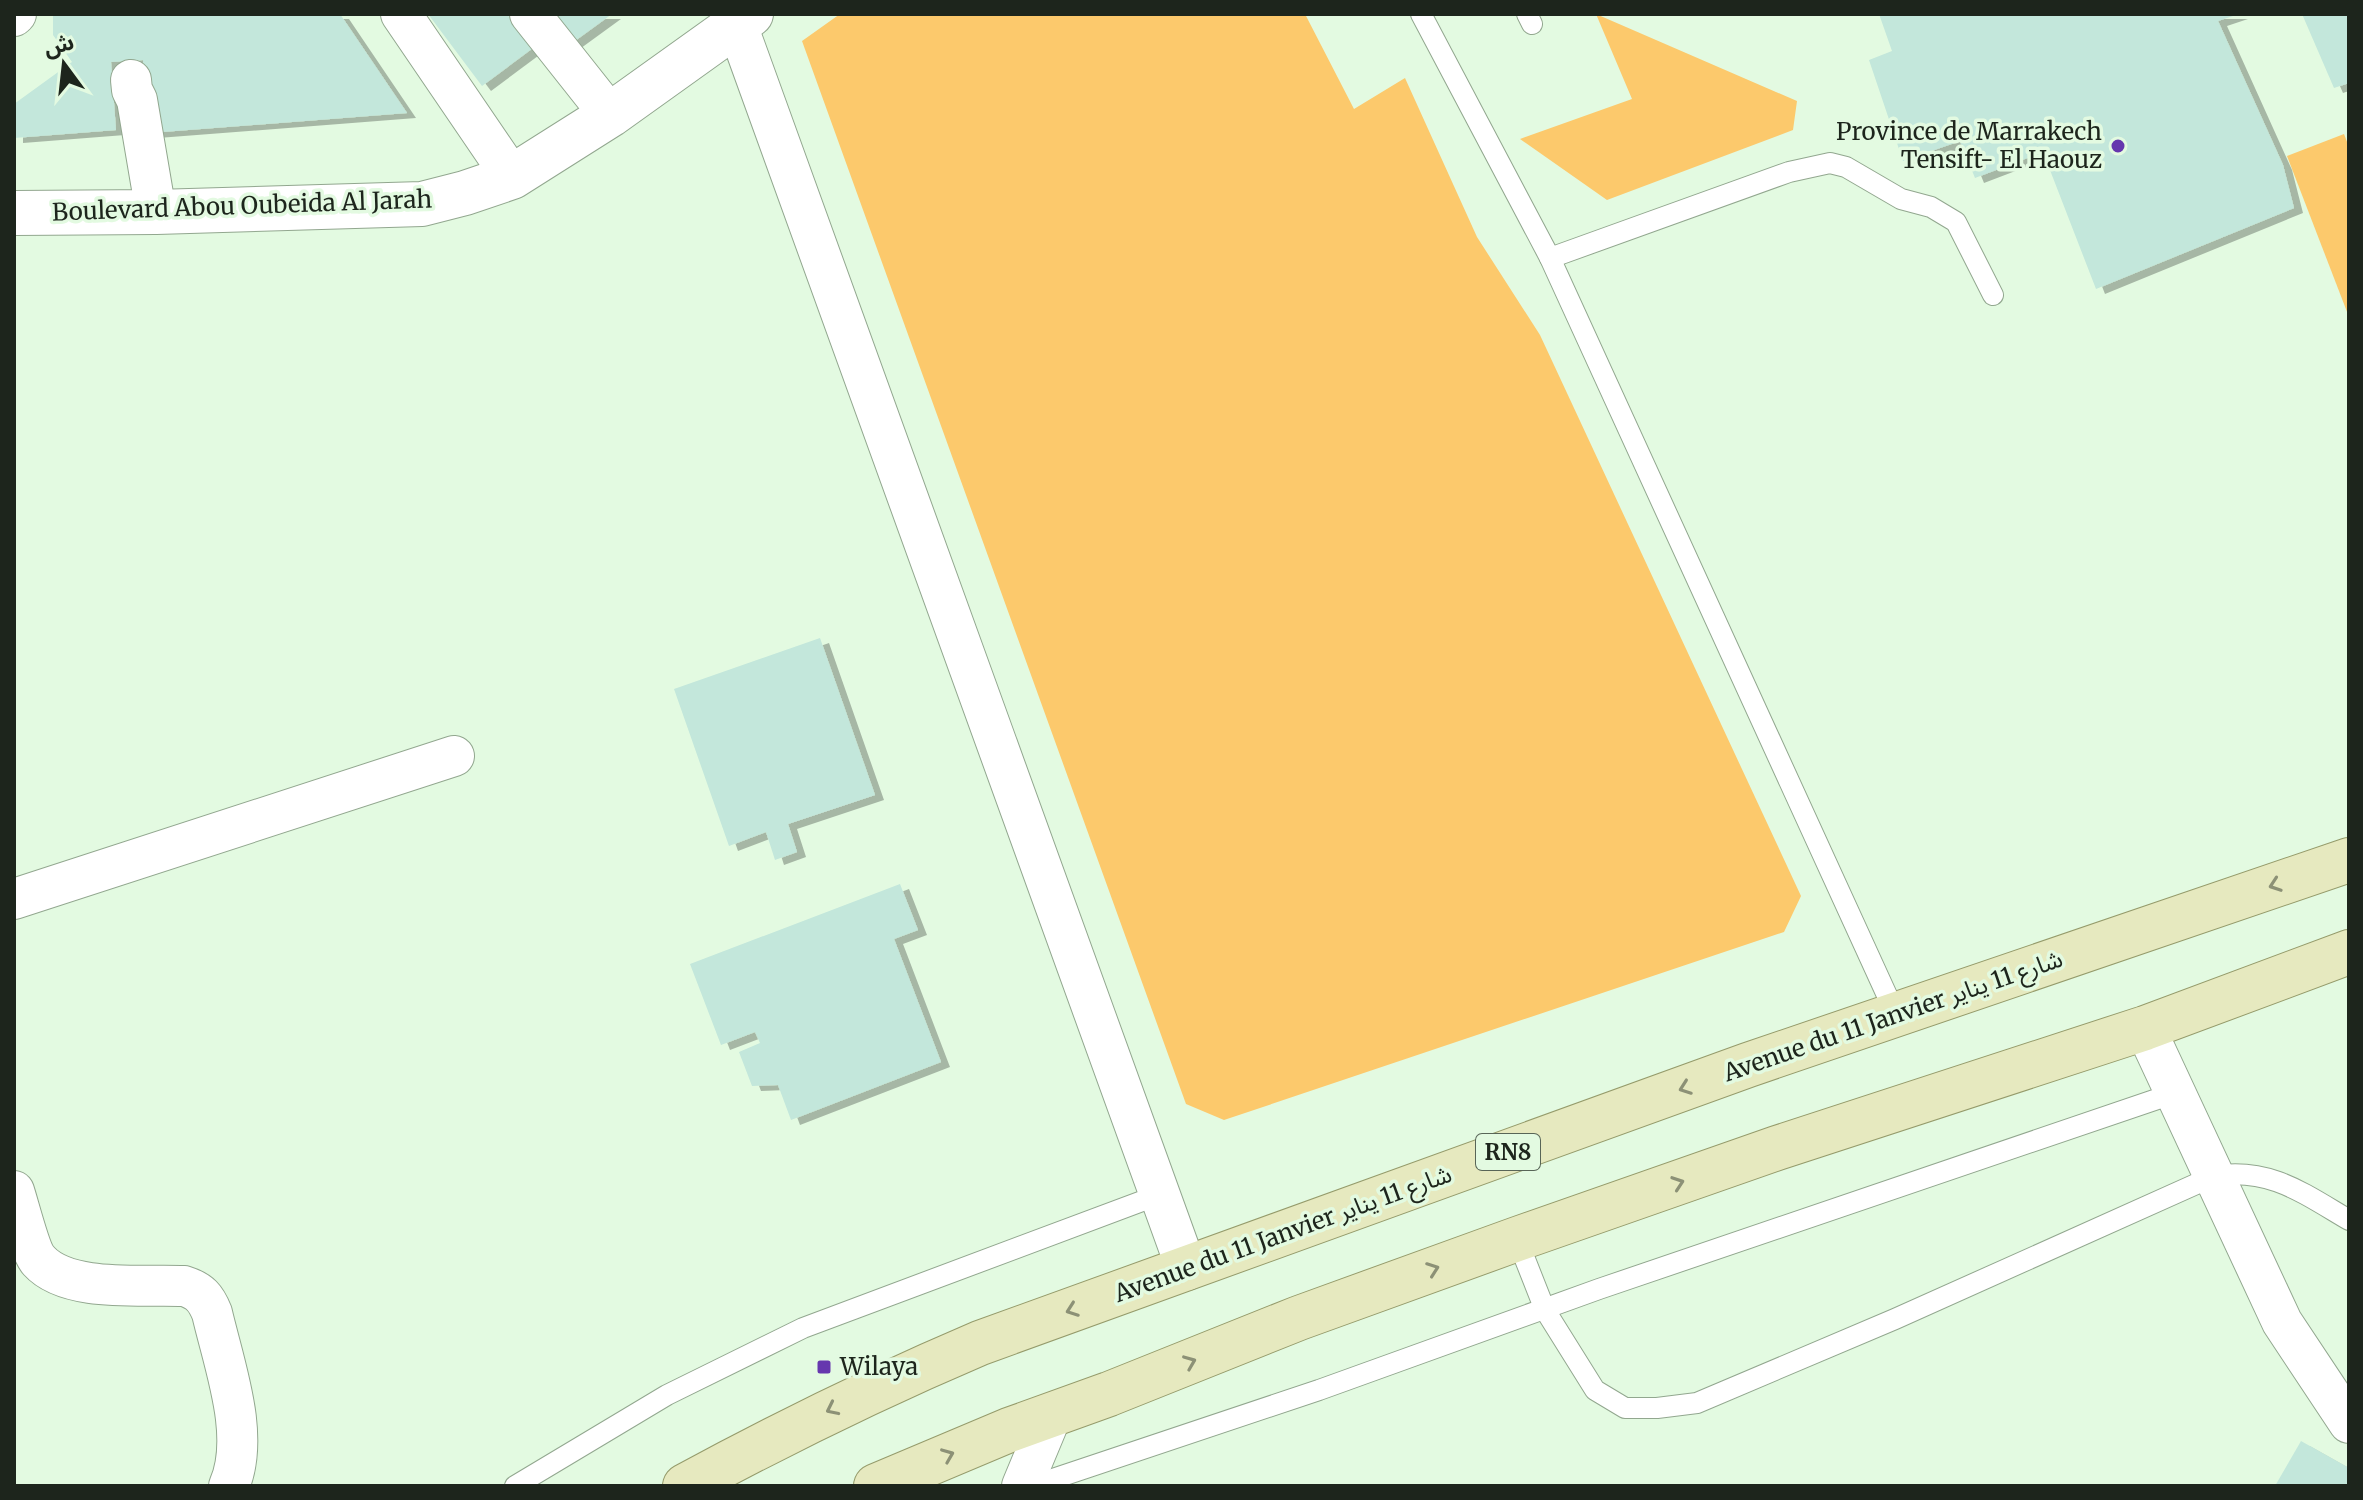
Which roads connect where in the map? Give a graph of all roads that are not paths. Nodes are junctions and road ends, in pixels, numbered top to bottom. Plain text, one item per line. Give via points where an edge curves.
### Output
1 (401, 14) edge
2 (530, 14) edge
3 (1421, 14) edge
4 (744, 20) edge
5 (131, 80) dead end
6 (610, 115) junction
7 (512, 177) junction
8 (156, 212) junction
9 (14, 213) edge
10 (1550, 258) junction
11 (1993, 295) dead end
12 (454, 756) dead end
13 (2349, 860) edge
14 (14, 899) edge
15 (2349, 952) edge
16 (1896, 1015) junction
17 (2145, 1028) junction
18 (2175, 1093) junction
19 (2214, 1176) junction
20 (14, 1191) edge
21 (1161, 1194) junction
22 (2349, 1220) edge
23 (1517, 1239) junction
24 (1187, 1270) junction
25 (1545, 1310) junction
26 (1052, 1414) junction
27 (2349, 1423) edge
28 (229, 1486) edge
29 (515, 1486) edge
30 (685, 1486) edge
31 (876, 1486) edge
32 (1022, 1486) edge
33 (1032, 1486) edge

1 - 7 street
2 - 6 street
3 - 10 lane
4 - 6 street, Boulevard Abou Oubeida Al Jarah
4 - 21 street
5 - 8 street
6 - 7 street, Boulevard Abou Oubeida Al Jarah
7 - 8 street, Boulevard Abou Oubeida Al Jarah via 422,204
8 - 9 street, Boulevard Abou Oubeida Al Jarah
10 - 11 lane via 1789,172 1830,163 1956,222
10 - 16 lane
12 - 14 street
13 -> 16 main road, Avenue du 11 Janvier شارع 11 يناير / RN8
15 - 17 main road
16 -> 24 main road, Avenue du 11 Janvier شارع 11 يناير / RN8
17 - 18 street
23 -> 17 main road
18 - 19 street
18 - 25 lane
19 - 22 lane via 2238,1172 2269,1178
19 - 25 lane via 1697,1403 1625,1408 1595,1390
19 - 27 street via 2282,1322
20 - 28 street via 37,1260 57,1276 84,1283 184,1286 206,1299 236,1424 238,1458
21 - 24 street
21 - 29 lane via 803,1328 667,1395
23 - 25 lane
26 -> 23 main road
24 -> 30 main road, Avenue du 11 Janvier شارع 11 يناير / RN8 via 980,1343 875,1388
25 - 33 lane
31 -> 26 main road
26 - 32 street

